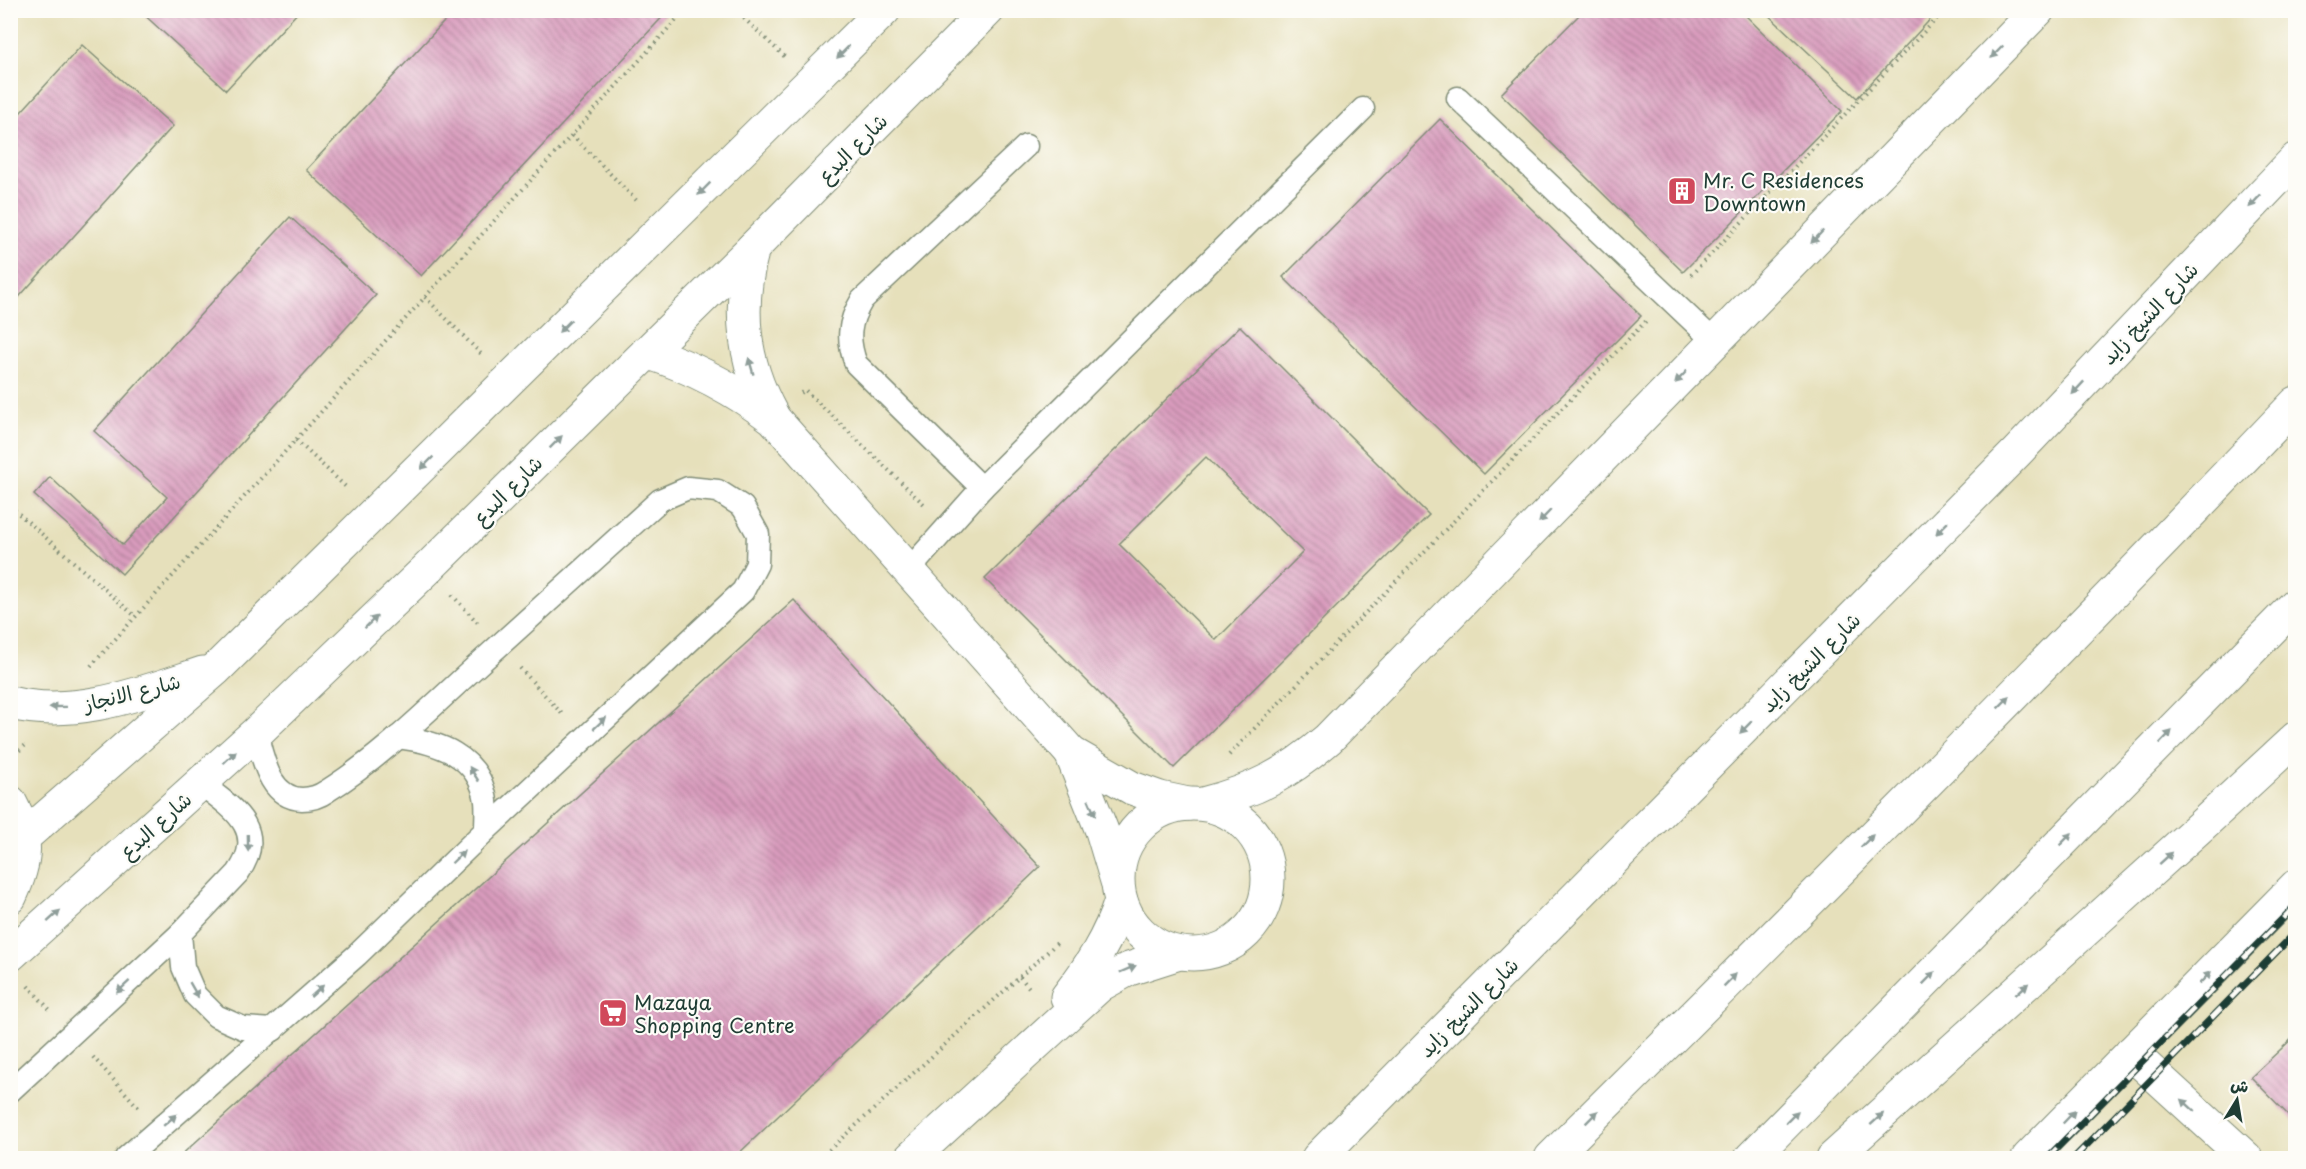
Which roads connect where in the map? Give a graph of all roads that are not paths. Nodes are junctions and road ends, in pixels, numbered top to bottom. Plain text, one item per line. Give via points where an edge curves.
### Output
1 (884, 10) edge
2 (988, 10) edge
3 (2038, 10) edge
4 (1458, 98) dead end
5 (1363, 109) dead end
6 (1026, 146) dead end
7 (2295, 159) edge
8 (753, 248) junction
9 (1715, 342) junction
10 (647, 352) junction
11 (2295, 403) edge
12 (774, 419) junction
13 (982, 488) junction
14 (909, 570) junction
15 (2295, 604) edge
16 (216, 669) junction
17 (10, 703) edge
18 (256, 733) junction
19 (398, 737) junction
20 (2295, 738) edge
21 (1071, 753) junction
22 (201, 784) junction
23 (10, 802) edge
24 (1196, 804) junction
25 (486, 830) junction
26 (17, 842) edge
27 (2294, 890) edge
28 (1119, 891) junction
29 (10, 897) edge
30 (180, 934) junction
31 (1179, 953) junction
32 (10, 955) edge
33 (273, 1030) junction
34 (1035, 1046) junction
35 (2131, 1053) junction
36 (10, 1091) edge
37 (126, 1158) edge
38 (911, 1158) edge
39 (1318, 1158) edge
40 (1551, 1158) edge
41 (1751, 1158) edge
42 (1833, 1158) edge
43 (2028, 1158) edge
44 (2246, 1158) edge

1 -> 16 main road
2 - 8 main road, شارع البدع
3 -> 9 main road
4 - 9 lane
5 - 13 lane
6 - 13 lane via 862,300 849,331 856,364
7 -> 39 main road, شارع الشيخ زايد via 2017,452
8 - 10 main road, شارع البدع
12 -> 8 main road via 746,349 743,298
9 -> 24 main road via 1328,739 1300,763 1270,781 1238,795
10 - 12 main road via 714,379
18 -> 10 main road, شارع البدع
40 -> 11 main road via 1708,1003
12 - 14 main road
13 - 14 lane
14 - 21 main road
41 -> 15 main road
16 -> 17 main road, شارع الانجاز via 105,703 53,707
16 - 26 main road
18 - 19 lane via 275,786 286,795 301,799 327,791
22 -> 18 main road, شارع البدع
25 -> 19 lane via 486,800 476,773 456,753 429,741
25 -> 19 lane via 743,591 758,564 758,534 743,507 718,491 688,488 660,500
42 -> 20 main road
21 - 24 main road via 1132,788
21 -> 28 main road via 1102,831
22 -> 30 lane via 240,816 249,834 250,848 238,873
32 -> 22 main road, شارع البدع
23 - 26 main road
24 - 28 main road via 1169,807 1137,828 1119,862
24 - 31 main road via 1222,810 1254,834 1268,871 1267,891 1262,910 1237,940 1219,950
33 -> 25 lane
26 - 29 main road via 23,856
35 -> 27 main road
28 - 31 main road via 1130,920 1143,935
28 - 34 main road via 1111,929 1097,956
30 -> 33 lane via 183,967 195,995 216,1016 243,1028
30 -> 36 lane
34 -> 31 main road via 1087,995 1114,976
37 -> 33 lane
34 - 38 main road
43 -> 35 main road
44 -> 35 main road

